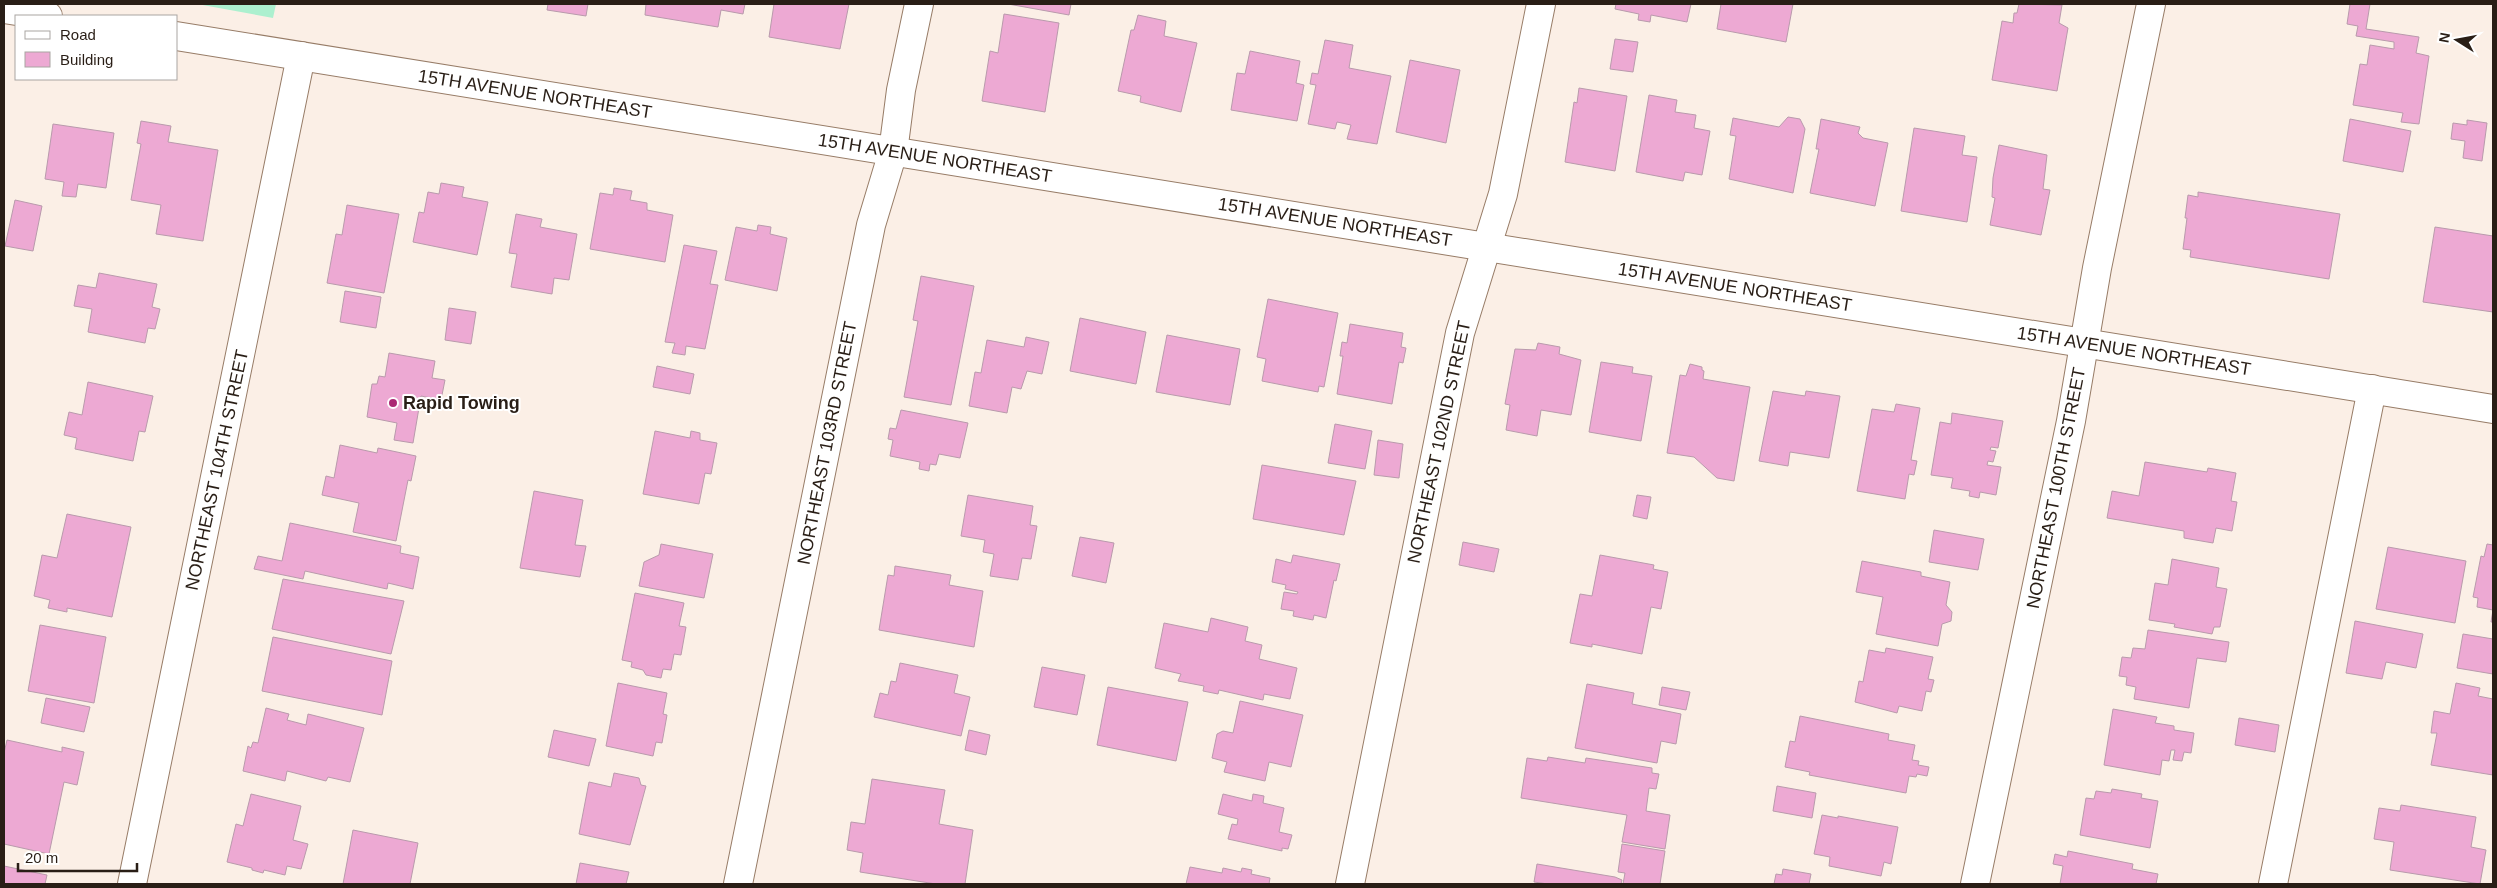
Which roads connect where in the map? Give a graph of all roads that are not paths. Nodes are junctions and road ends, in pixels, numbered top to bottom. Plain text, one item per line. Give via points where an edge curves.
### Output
1 (920, 4) edge
2 (1540, 4) edge
3 (2151, 4) edge
4 (4, 9) edge
5 (42, 15) edge
6 (178, 36) edge
7 (301, 56) junction
8 (893, 152) junction
9 (1487, 247) junction
10 (2084, 343) junction
11 (2372, 389) junction
12 (2493, 409) edge
13 (132, 884) edge
14 (738, 884) edge
15 (1350, 884) edge
16 (1975, 884) edge
17 (2273, 884) edge

1 - 8 street, NORTHEAST 103RD STREET via 901,90
2 - 9 street, NORTHEAST 102ND STREET via 1503,194
3 - 10 street, NORTHEAST 100TH STREET
4 - 5 street
6 - 7 street, 15TH AVENUE NORTHEAST
7 - 8 street, 15TH AVENUE NORTHEAST
7 - 13 street, NORTHEAST 104TH STREET
8 - 9 street, 15TH AVENUE NORTHEAST
8 - 14 street, NORTHEAST 103RD STREET via 871,225
9 - 10 street, 15TH AVENUE NORTHEAST
9 - 15 street, NORTHEAST 102ND STREET via 1460,333
10 - 11 street, 15TH AVENUE NORTHEAST
10 - 16 street, NORTHEAST 100TH STREET via 2071,421
11 - 12 street, 15TH AVENUE NORTHEAST
11 - 17 street

